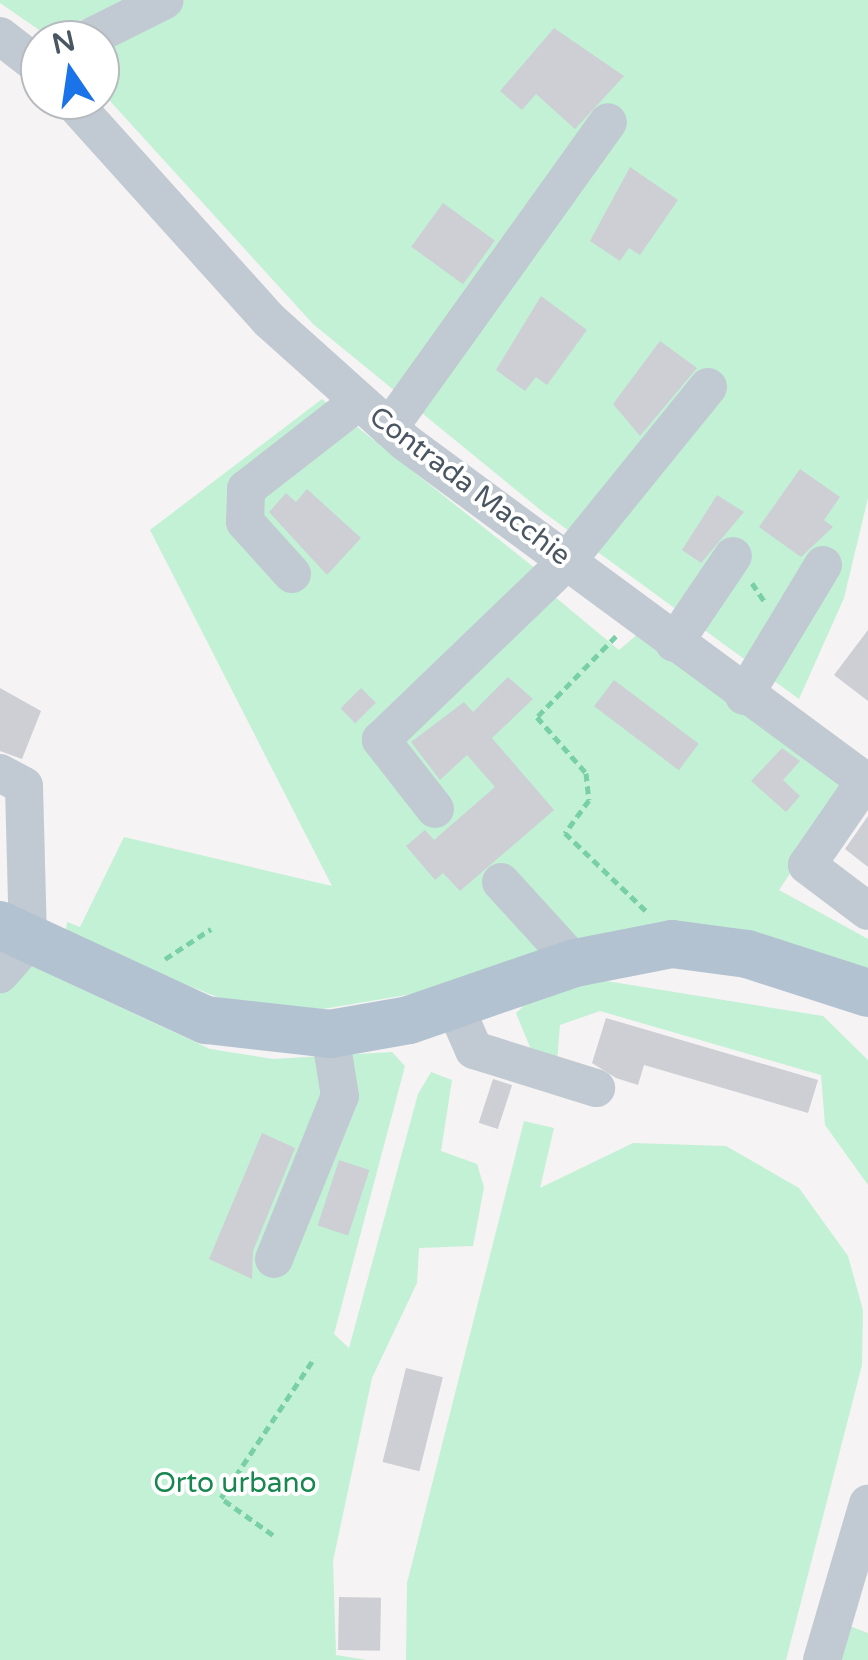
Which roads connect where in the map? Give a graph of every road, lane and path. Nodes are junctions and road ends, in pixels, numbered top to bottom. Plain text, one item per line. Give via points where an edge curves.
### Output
1 (164, 0) edge
2 (120, 22) edge
3 (89, 120) edge
4 (608, 122) dead end
5 (708, 388) dead end
6 (359, 401) junction
7 (389, 428) junction
8 (733, 556) joint
9 (567, 560) junction
10 (823, 564) dead end
11 (292, 574) dead end
12 (636, 615) junction
13 (783, 628) junction
14 (674, 642) junction
15 (744, 696) junction
16 (0, 773) edge
17 (867, 782) edge
18 (435, 809) dead end
19 (500, 882) dead end
20 (868, 912) edge
21 (211, 929) dead end
22 (672, 944) junction
23 (9, 947) edge
24 (575, 964) junction
25 (134, 988) junction
26 (868, 993) edge
27 (455, 1007) junction
28 (330, 1034) junction
29 (596, 1088) dead end
30 (274, 1258) dead end
31 (315, 1357) dead end
32 (868, 1504) edge
33 (273, 1534) dead end
34 (822, 1660) edge

1 - 2 street
3 - 6 street, Contrada Macchie via 270,320
4 - 7 street
5 - 9 street
6 - 7 street, Contrada Macchie
6 - 11 street via 246,488 244,522
7 - 9 street, Contrada Macchie
8 - 13 path
8 - 14 street
9 - 12 street, Contrada Macchie
9 - 18 street via 381,740
10 - 13 street
12 - 14 street, Contrada Macchie
12 - 22 path via 536,717 586,773 589,800 565,832
13 - 15 street
14 - 15 street, Contrada Macchie
15 - 17 street, Contrada Macchie
16 - 23 street via 24,786
17 - 20 street via 807,865
19 - 24 street
21 - 25 path
22 - 24 main road
22 - 26 main road via 747,954
23 - 25 main road
24 - 27 main road
25 - 28 main road via 206,1020
27 - 28 main road
27 - 29 street via 474,1050
28 - 30 street via 340,1096
31 - 33 path via 222,1498
32 - 34 street

